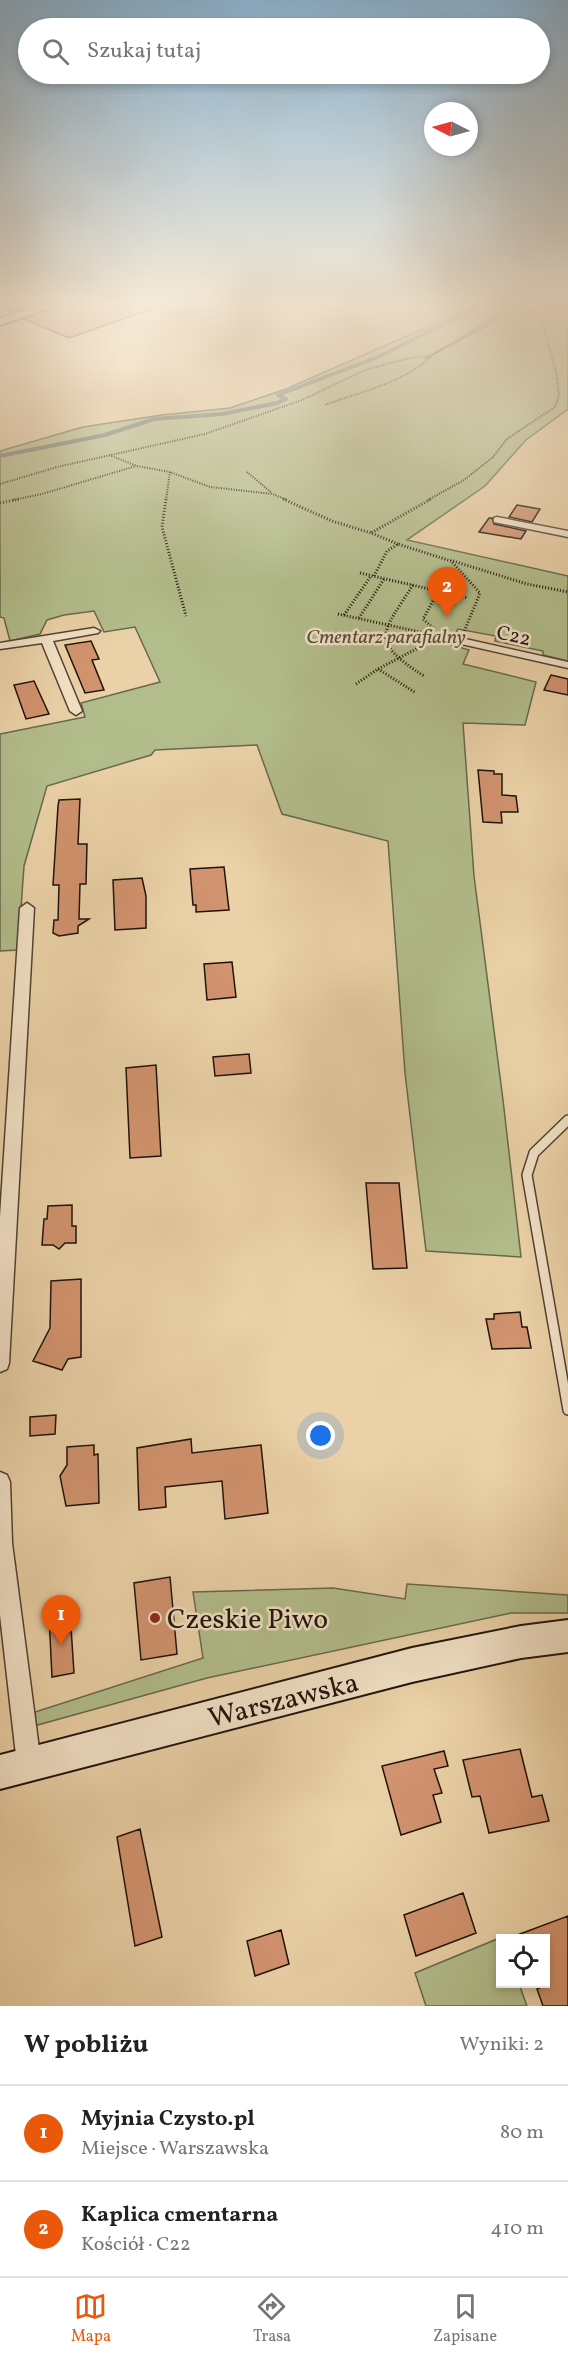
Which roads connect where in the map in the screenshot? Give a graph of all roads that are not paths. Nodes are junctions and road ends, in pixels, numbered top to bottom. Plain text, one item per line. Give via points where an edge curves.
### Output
1 (497, 520) dead end
2 (568, 534) edge
3 (94, 631) dead end
4 (46, 638) junction
5 (451, 639) road end
6 (0, 646) edge
7 (568, 665) edge
8 (76, 711) dead end
9 (27, 908) dead end
10 (568, 1120) edge
11 (0, 1363) edge
12 (568, 1410) edge
13 (0, 1482) edge
14 (568, 1636) edge
15 (15, 1768) edge

1 - 2 street
3 - 4 street
4 - 6 street
4 - 8 street
5 - 7 street, C22
9 - 11 street
10 - 12 lane via 534,1153 527,1175
13 - 15 street
14 - 15 main road, Warszawska via 412,1665

